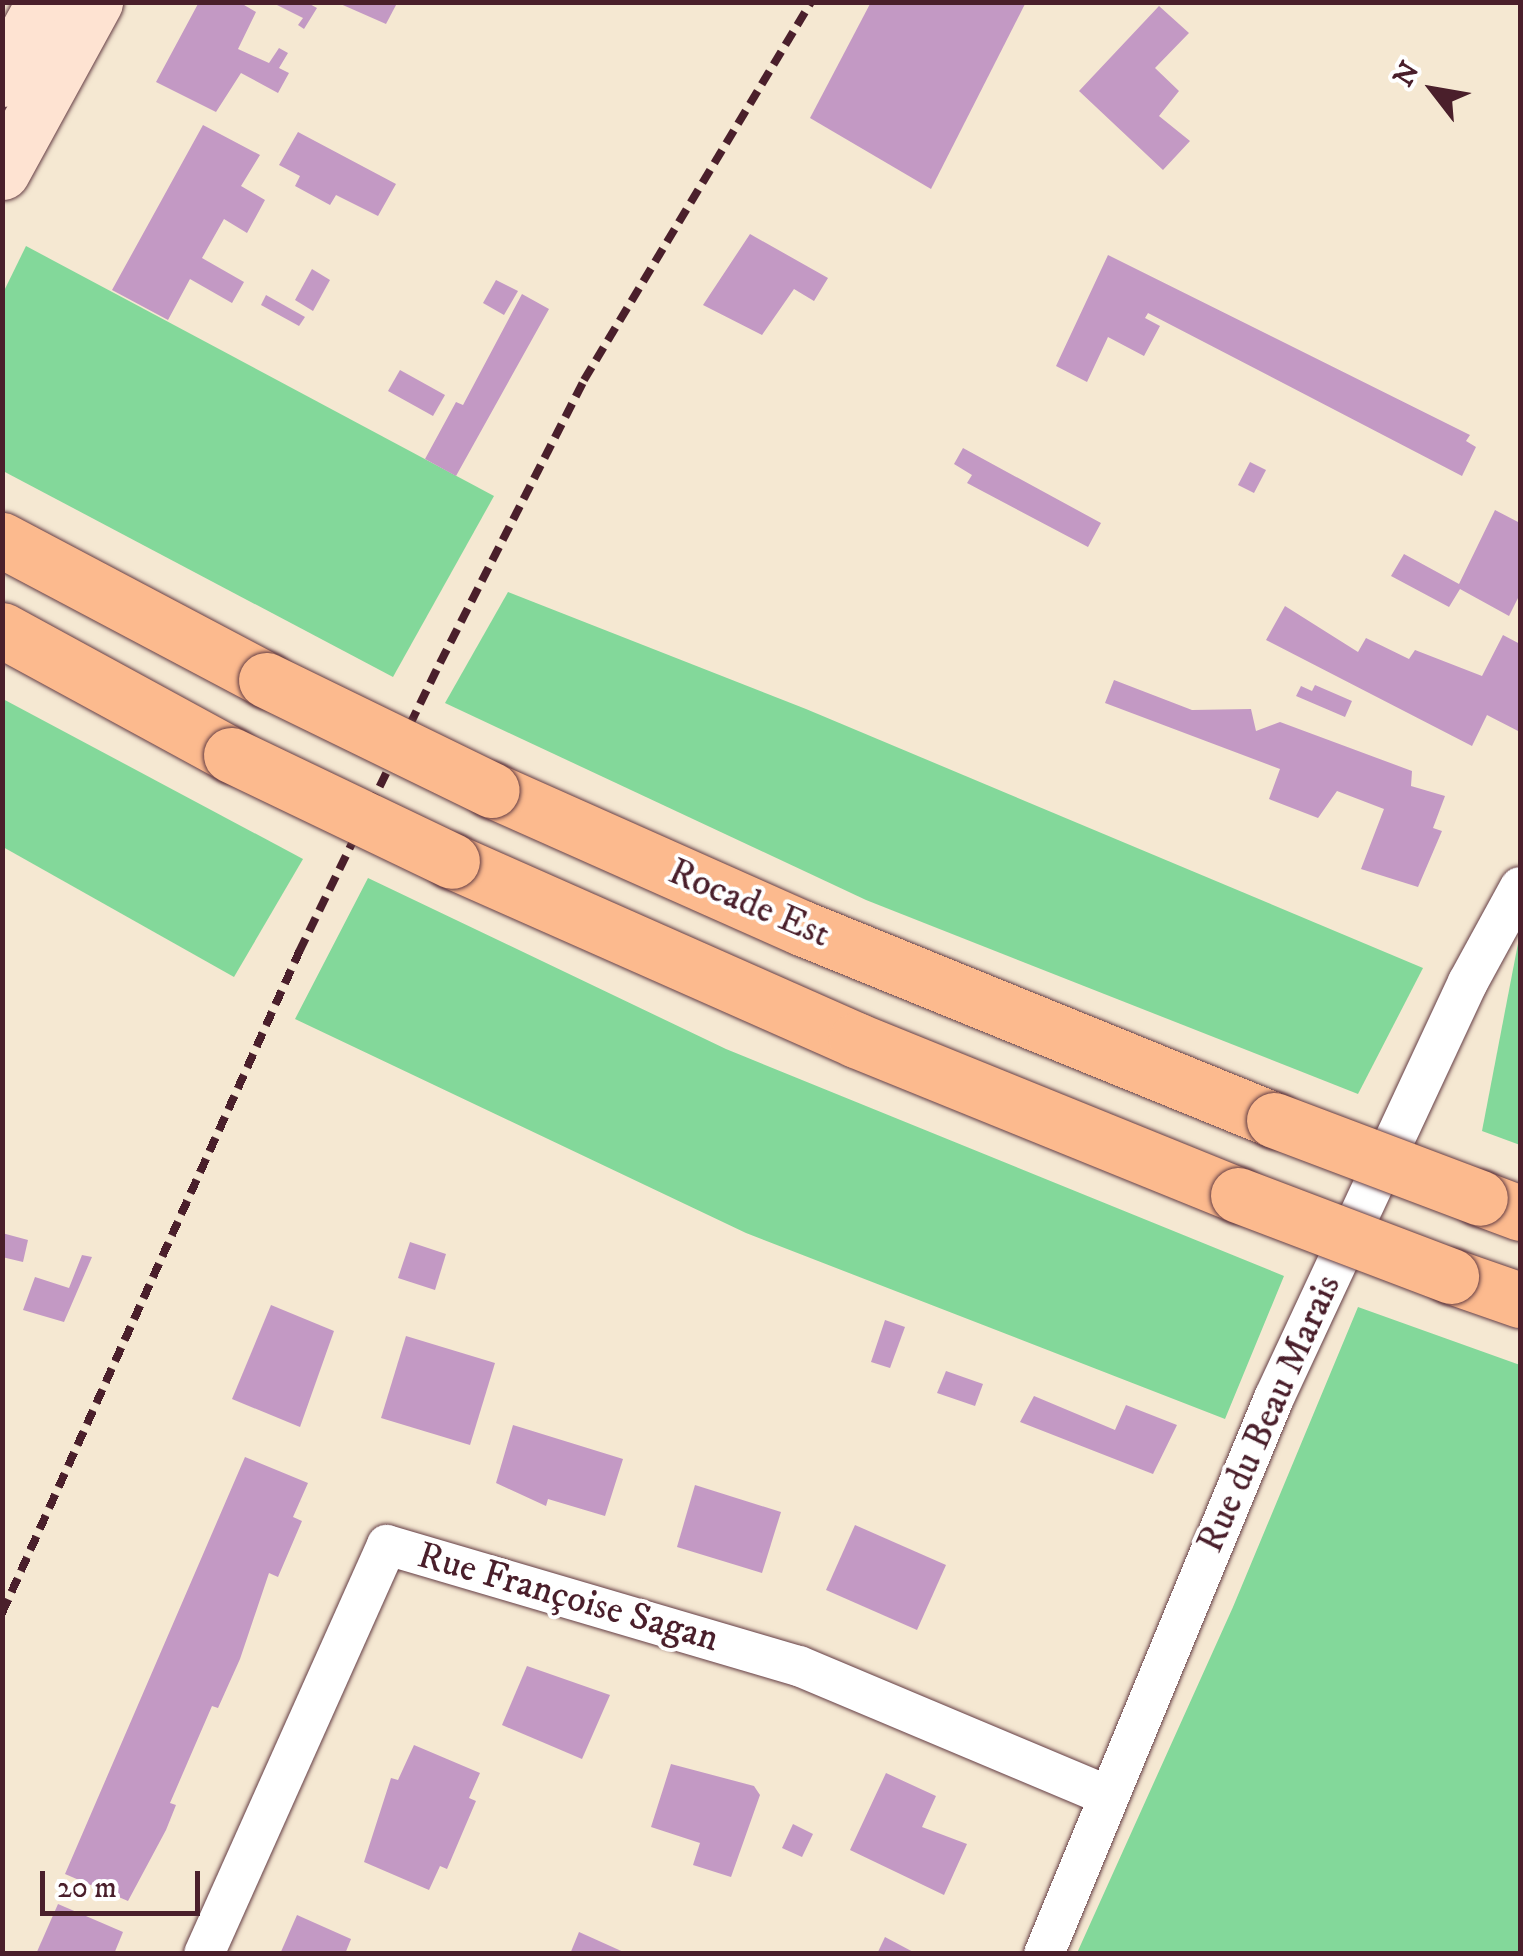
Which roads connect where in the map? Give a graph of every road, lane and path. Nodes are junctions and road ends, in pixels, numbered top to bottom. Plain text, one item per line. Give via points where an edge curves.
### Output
1 (44, 2) edge
2 (95, 2) edge
3 (2, 79) edge
4 (2, 172) edge
5 (2, 540) edge
6 (2, 630) edge
7 (1520, 887) edge
8 (1500, 1206) edge
9 (1520, 1300) edge
10 (1109, 1796) junction
11 (204, 1954) edge
12 (1044, 1954) edge

1 - 3 main road
2 - 4 main road
5 - 8 highway, Rocade Est, bridge via 492,790 893,966
6 - 9 highway, bridge via 232,755 452,861 856,1040 1238,1195
7 - 10 street, Rue du Beau Marais via 1468,982 1281,1383
10 - 11 street, Rue Françoise Sagan via 798,1666 387,1545
10 - 12 street, Rue du Beau Marais

